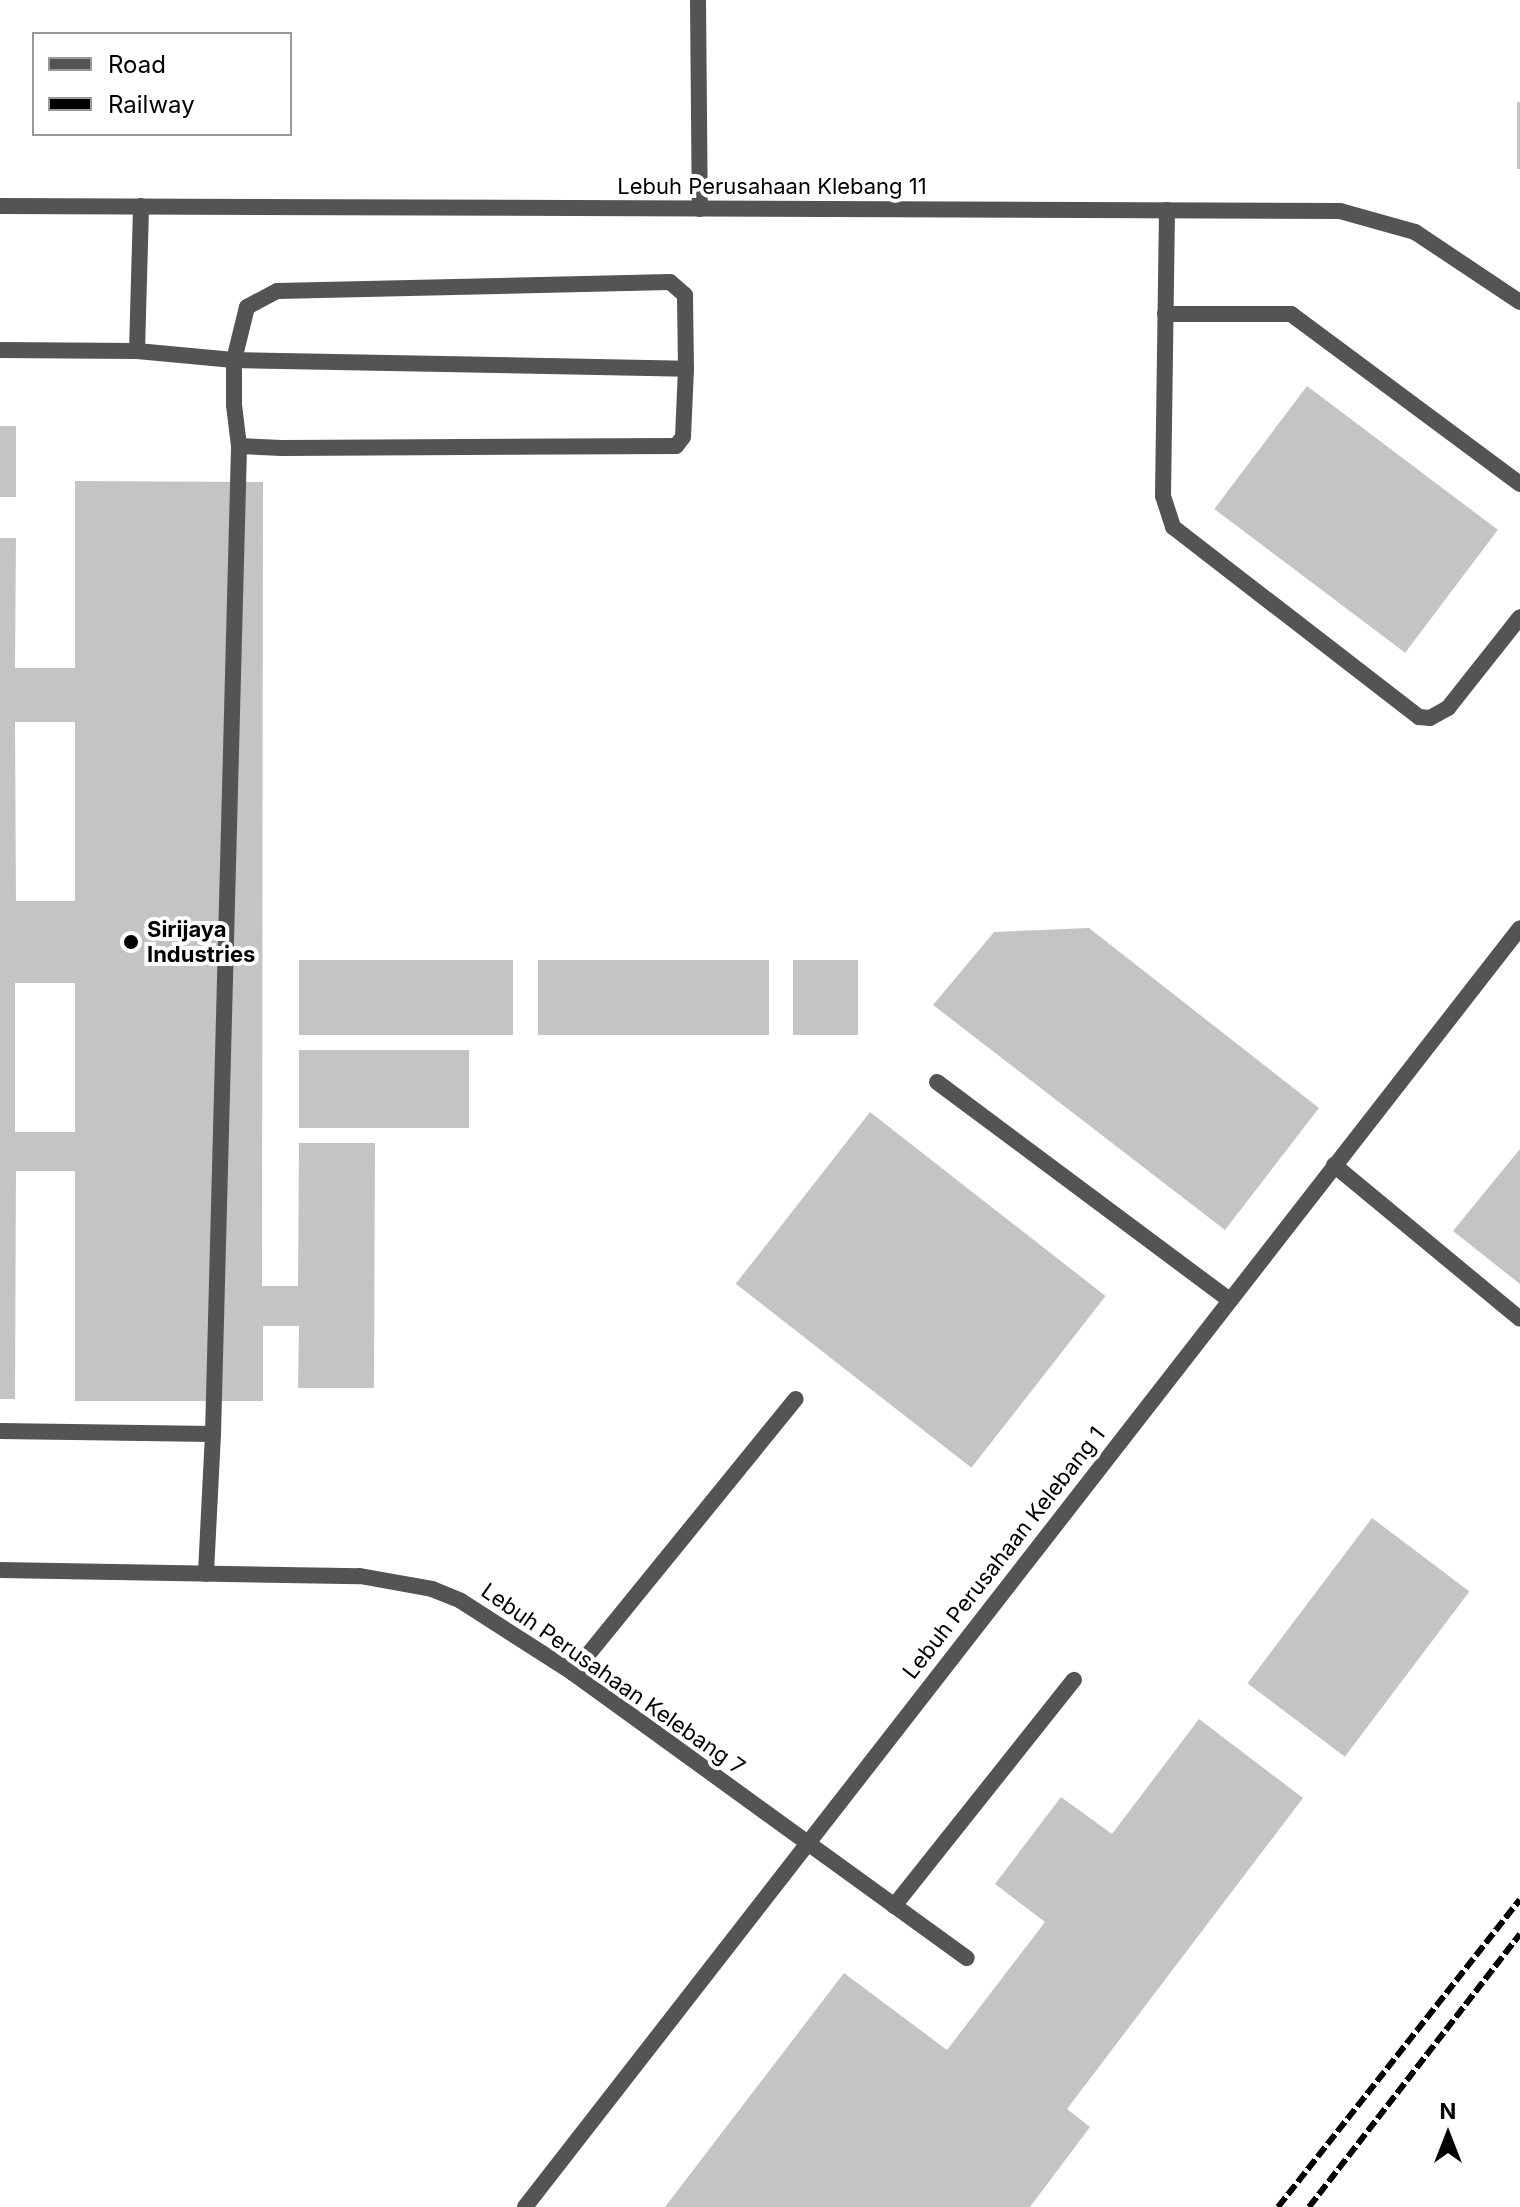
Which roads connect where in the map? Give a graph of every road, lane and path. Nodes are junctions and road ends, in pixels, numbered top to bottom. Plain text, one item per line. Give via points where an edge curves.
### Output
1 (698, 0) edge
2 (0, 206) edge
3 (141, 206) junction
4 (700, 209) junction
5 (1167, 210) junction
6 (1520, 302) edge
7 (1165, 314) junction
8 (0, 350) edge
9 (137, 351) junction
10 (234, 360) junction
11 (686, 369) junction
12 (239, 446) junction
13 (1520, 484) edge
14 (1520, 617) edge
15 (1520, 928) edge
16 (937, 1082) dead end
17 (1334, 1165) junction
18 (1229, 1300) junction
19 (1520, 1319) edge
20 (796, 1399) dead end
21 (0, 1431) edge
22 (213, 1434) junction
23 (0, 1570) edge
24 (206, 1574) junction
25 (573, 1673) junction
26 (1074, 1680) dead end
27 (806, 1841) junction
28 (894, 1906) junction
29 (967, 1958) dead end
30 (525, 2207) edge

1 - 4 street
2 - 3 street, Lebuh Perusahaan Klebang 11
3 - 4 street, Lebuh Perusahaan Klebang 11
3 - 9 street
4 - 5 street, Lebuh Perusahaan Klebang 11
5 - 6 street, Lebuh Perusahaan Klebang 11 via 1340,211 1415,232
5 - 7 street
7 - 13 street via 1291,314
7 - 14 street via 1163,507 1181,535 1419,717 1430,718 1448,708
8 - 9 street
9 - 10 street
10 - 11 street
10 - 11 street via 247,307 277,291 670,282 685,295
10 - 12 street
11 - 12 street via 683,437 667,448
12 - 22 street
15 - 17 street, Lebuh Perusahaan Kelebang 1
16 - 18 street
17 - 18 street, Lebuh Perusahaan Kelebang 1
17 - 19 street
18 - 27 street, Lebuh Perusahaan Kelebang 1
20 - 25 street
21 - 22 street
22 - 24 street
23 - 24 street, Lebuh Perusahaan Kelebang 7
24 - 25 street, Lebuh Perusahaan Kelebang 7 via 360,1576 432,1589 461,1601
25 - 27 street, Lebuh Perusahaan Kelebang 7
26 - 28 street
27 - 28 street, Lebuh Perusahaan Kelebang 7
27 - 30 street, Lebuh Perusahaan Kelebang 1
28 - 29 street, Lebuh Perusahaan Kelebang 7

